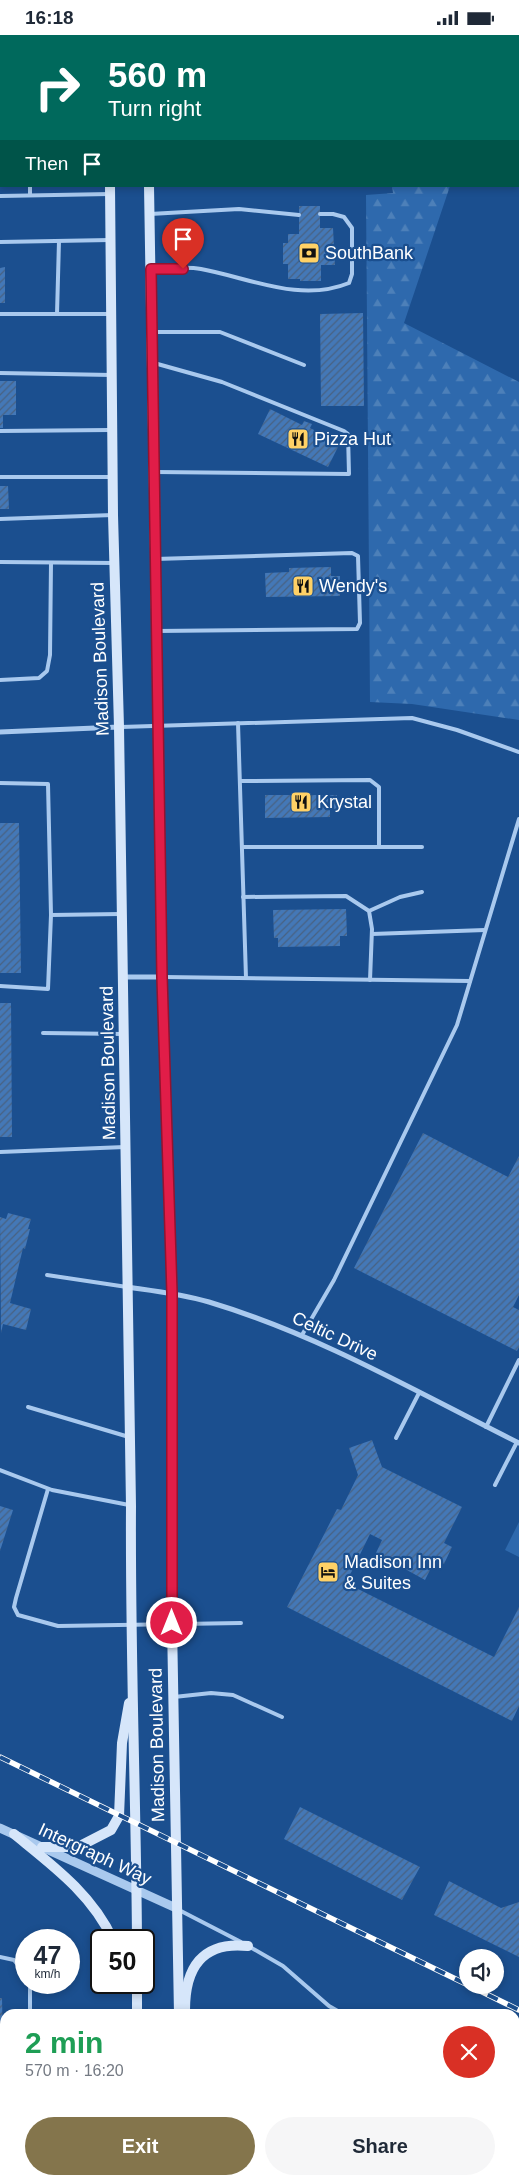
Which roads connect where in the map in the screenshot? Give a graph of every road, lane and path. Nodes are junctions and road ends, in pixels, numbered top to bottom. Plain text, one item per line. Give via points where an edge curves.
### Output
1 (30, 187) edge
2 (150, 187) edge
3 (110, 190) edge
4 (30, 195) junction
5 (0, 196) edge
6 (150, 214) junction
7 (320, 214) dead end
8 (299, 215) dead end
9 (111, 240) junction
10 (59, 241) junction
11 (0, 242) edge
12 (151, 269) junction
13 (0, 314) edge
14 (57, 314) junction
15 (112, 314) junction
16 (152, 332) junction
17 (152, 363) junction
18 (304, 365) dead end
19 (0, 373) edge
20 (112, 375) junction
21 (112, 430) junction
22 (0, 431) edge
23 (155, 472) junction
24 (0, 477) edge
25 (113, 477) junction
26 (113, 515) junction
27 (0, 519) edge
28 (156, 559) junction
29 (0, 562) edge
30 (51, 563) junction
31 (114, 563) junction
32 (156, 631) junction
33 (0, 680) edge
34 (238, 723) junction
35 (158, 725) junction
36 (119, 727) junction
37 (0, 732) edge
38 (519, 752) edge
39 (240, 781) junction
40 (0, 783) edge
41 (519, 819) edge
42 (242, 847) junction
43 (379, 847) junction
44 (422, 847) dead end
45 (422, 892) dead end
46 (244, 897) junction
47 (369, 911) junction
48 (121, 914) junction
49 (51, 915) junction
50 (486, 930) junction
51 (372, 934) junction
52 (123, 977) junction
53 (162, 977) junction
54 (246, 978) junction
55 (370, 980) junction
56 (470, 981) junction
57 (0, 986) edge
58 (43, 1033) dead end
59 (123, 1034) junction
60 (125, 1147) junction
61 (0, 1152) edge
62 (47, 1275) dead end
63 (127, 1287) junction
64 (172, 1293) junction
65 (302, 1335) junction
66 (519, 1360) edge
67 (419, 1393) junction
68 (28, 1407) dead end
69 (486, 1427) junction
70 (130, 1437) junction
71 (396, 1438) dead end
72 (518, 1443) edge
73 (0, 1470) edge
74 (495, 1485) dead end
75 (48, 1489) junction
76 (131, 1506) junction
77 (172, 1623) junction
78 (241, 1623) dead end
79 (130, 1624) junction
80 (133, 1675) junction
81 (173, 1697) junction
82 (282, 1717) dead end
83 (0, 1828) edge
84 (14, 1834) junction
85 (42, 1847) junction
86 (136, 1891) junction
87 (176, 1909) junction
88 (106, 1929) edge
89 (137, 1929) edge
90 (248, 1946) junction
91 (0, 1957) edge
92 (15, 1962) edge
93 (30, 1994) edge
94 (132, 1994) edge
95 (137, 1994) edge
96 (30, 2009) edge
97 (137, 2009) edge
98 (179, 2009) edge
99 (186, 2009) edge
100 (335, 2009) edge

1 - 4 lane
2 - 6 main road, Madison Boulevard
3 - 4 lane
3 - 9 main road, Madison Boulevard
4 - 5 lane
6 - 8 lane via 239,209
6 - 12 main road, Madison Boulevard
7 - 12 lane via 333,213 344,217 352,228 352,274 349,283 336,288 301,291 200,269
9 - 10 lane
9 - 15 main road, Madison Boulevard
10 - 11 lane
10 - 14 lane
12 - 16 main road, Madison Boulevard
13 - 14 lane
14 - 15 lane
15 - 20 main road, Madison Boulevard
16 - 17 main road, Madison Boulevard
16 - 18 lane via 220,332
17 - 23 main road, Madison Boulevard
17 - 23 lane via 222,382 348,434 348,474
19 - 20 lane
20 - 21 main road, Madison Boulevard
21 - 22 lane
21 - 25 main road, Madison Boulevard
23 - 28 main road, Madison Boulevard
24 - 25 lane
25 - 26 main road, Madison Boulevard
26 - 27 lane
26 - 31 main road, Madison Boulevard
28 - 32 main road, Madison Boulevard
28 - 32 lane via 352,553 358,556 360,623 356,629
29 - 30 lane
30 - 31 lane
30 - 33 lane via 47,671 39,679
31 - 36 main road, Madison Boulevard
32 - 35 main road, Madison Boulevard
34 - 35 lane
34 - 38 lane via 412,718
34 - 39 lane
35 - 36 lane
35 - 53 main road, Madison Boulevard
36 - 37 street
36 - 48 main road, Madison Boulevard
39 - 42 lane
39 - 43 lane via 370,781 379,787
40 - 49 lane via 48,784
41 - 50 lane
42 - 43 lane
42 - 46 lane
43 - 44 lane
45 - 47 lane via 400,897
46 - 47 lane via 346,896
46 - 54 lane
47 - 51 lane
48 - 49 lane
48 - 52 main road, Madison Boulevard
49 - 57 lane via 48,989
50 - 51 lane
50 - 56 lane
51 - 55 lane
52 - 53 street
52 - 59 main road, Madison Boulevard
53 - 54 lane
53 - 64 main road, Madison Boulevard
54 - 55 lane
55 - 56 lane
56 - 65 lane via 457,1025 412,1120 325,1298
58 - 59 lane
59 - 60 main road, Madison Boulevard
60 - 61 lane
60 - 63 main road, Madison Boulevard
62 - 63 lane
63 - 64 street, Celtic Drive
63 - 70 main road, Madison Boulevard
64 - 65 street, Celtic Drive via 208,1302
64 - 77 main road, Madison Boulevard
65 - 67 street, Celtic Drive
66 - 69 lane
67 - 69 street, Celtic Drive
67 - 71 lane
68 - 70 lane
69 - 72 street, Celtic Drive
70 - 76 main road, Madison Boulevard
72 - 74 lane
73 - 75 lane
75 - 76 lane
75 - 79 lane via 16,1598 14,1607 18,1615 58,1626
76 - 79 main road, Madison Boulevard
77 - 78 lane
77 - 79 lane
77 - 81 main road, Madison Boulevard
79 - 80 main road, Madison Boulevard
80 - 85 main road via 122,1743 119,1815 111,1830 78,1847
80 - 86 main road, Madison Boulevard
81 - 82 lane via 211,1693 233,1695
81 - 87 main road, Madison Boulevard
83 - 84 street, Intergraph Way
84 - 85 street, Intergraph Way
84 - 88 main road via 75,1885
85 - 86 street, Intergraph Way
86 - 87 street, Intergraph Way
86 - 89 main road, Madison Boulevard
87 - 90 lane
87 - 98 main road, Madison Boulevard
90 - 99 main road via 218,1946 204,1956 190,1971 186,1985
90 - 100 lane via 283,1966
91 - 92 lane
93 - 96 lane
94 - 97 main road
95 - 97 main road

